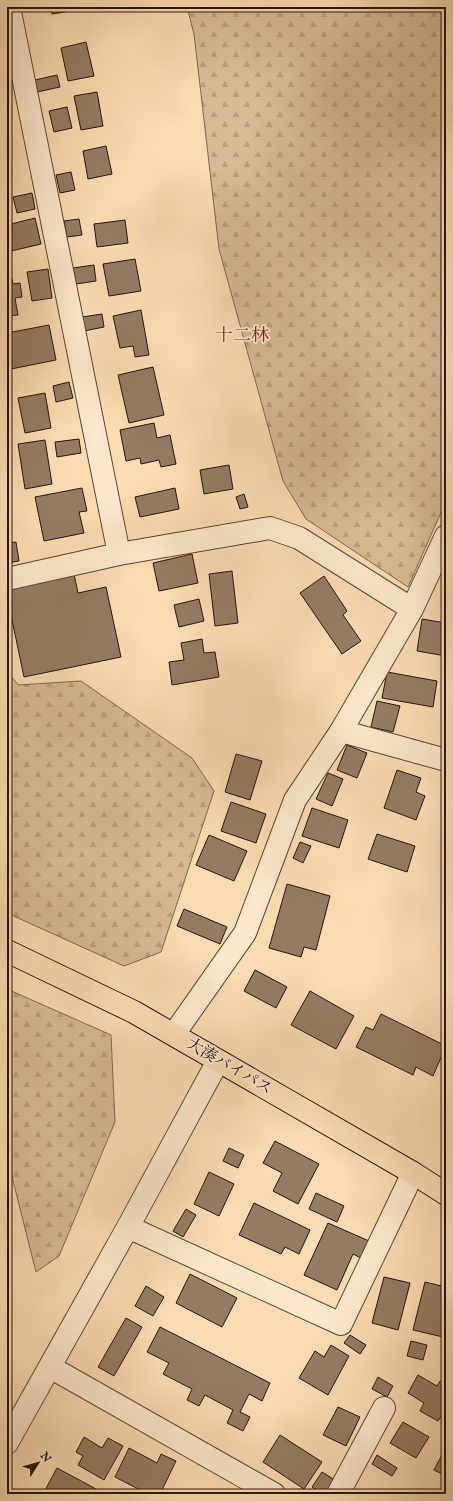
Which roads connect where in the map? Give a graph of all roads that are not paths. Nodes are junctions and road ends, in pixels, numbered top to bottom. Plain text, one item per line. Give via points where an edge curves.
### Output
1 (9, 7) edge
2 (446, 536) edge
3 (119, 554) junction
4 (7, 579) edge
5 (412, 609) junction
6 (341, 731) junction
7 (446, 760) edge
8 (7, 951) edge
9 (174, 1034) junction
10 (218, 1061) junction
11 (414, 1172) junction
12 (446, 1194) edge
13 (128, 1227) junction
14 (50, 1367) junction
15 (384, 1408) dead end
16 (7, 1443) edge
17 (274, 1494) edge
18 (338, 1494) edge

1 - 3 street
2 - 5 street
3 - 4 street
3 - 5 street via 270,528 299,538
5 - 6 street
6 - 7 street
6 - 9 street via 295,800 245,933
8 - 9 highway, 大湊バイパス
9 - 10 highway, 大湊バイパス
10 - 11 highway, 大湊バイパス
10 - 13 street
11 - 12 highway, 大湊バイパス
11 - 13 street via 341,1324
13 - 14 street
14 - 16 street
14 - 17 street
15 - 18 street

